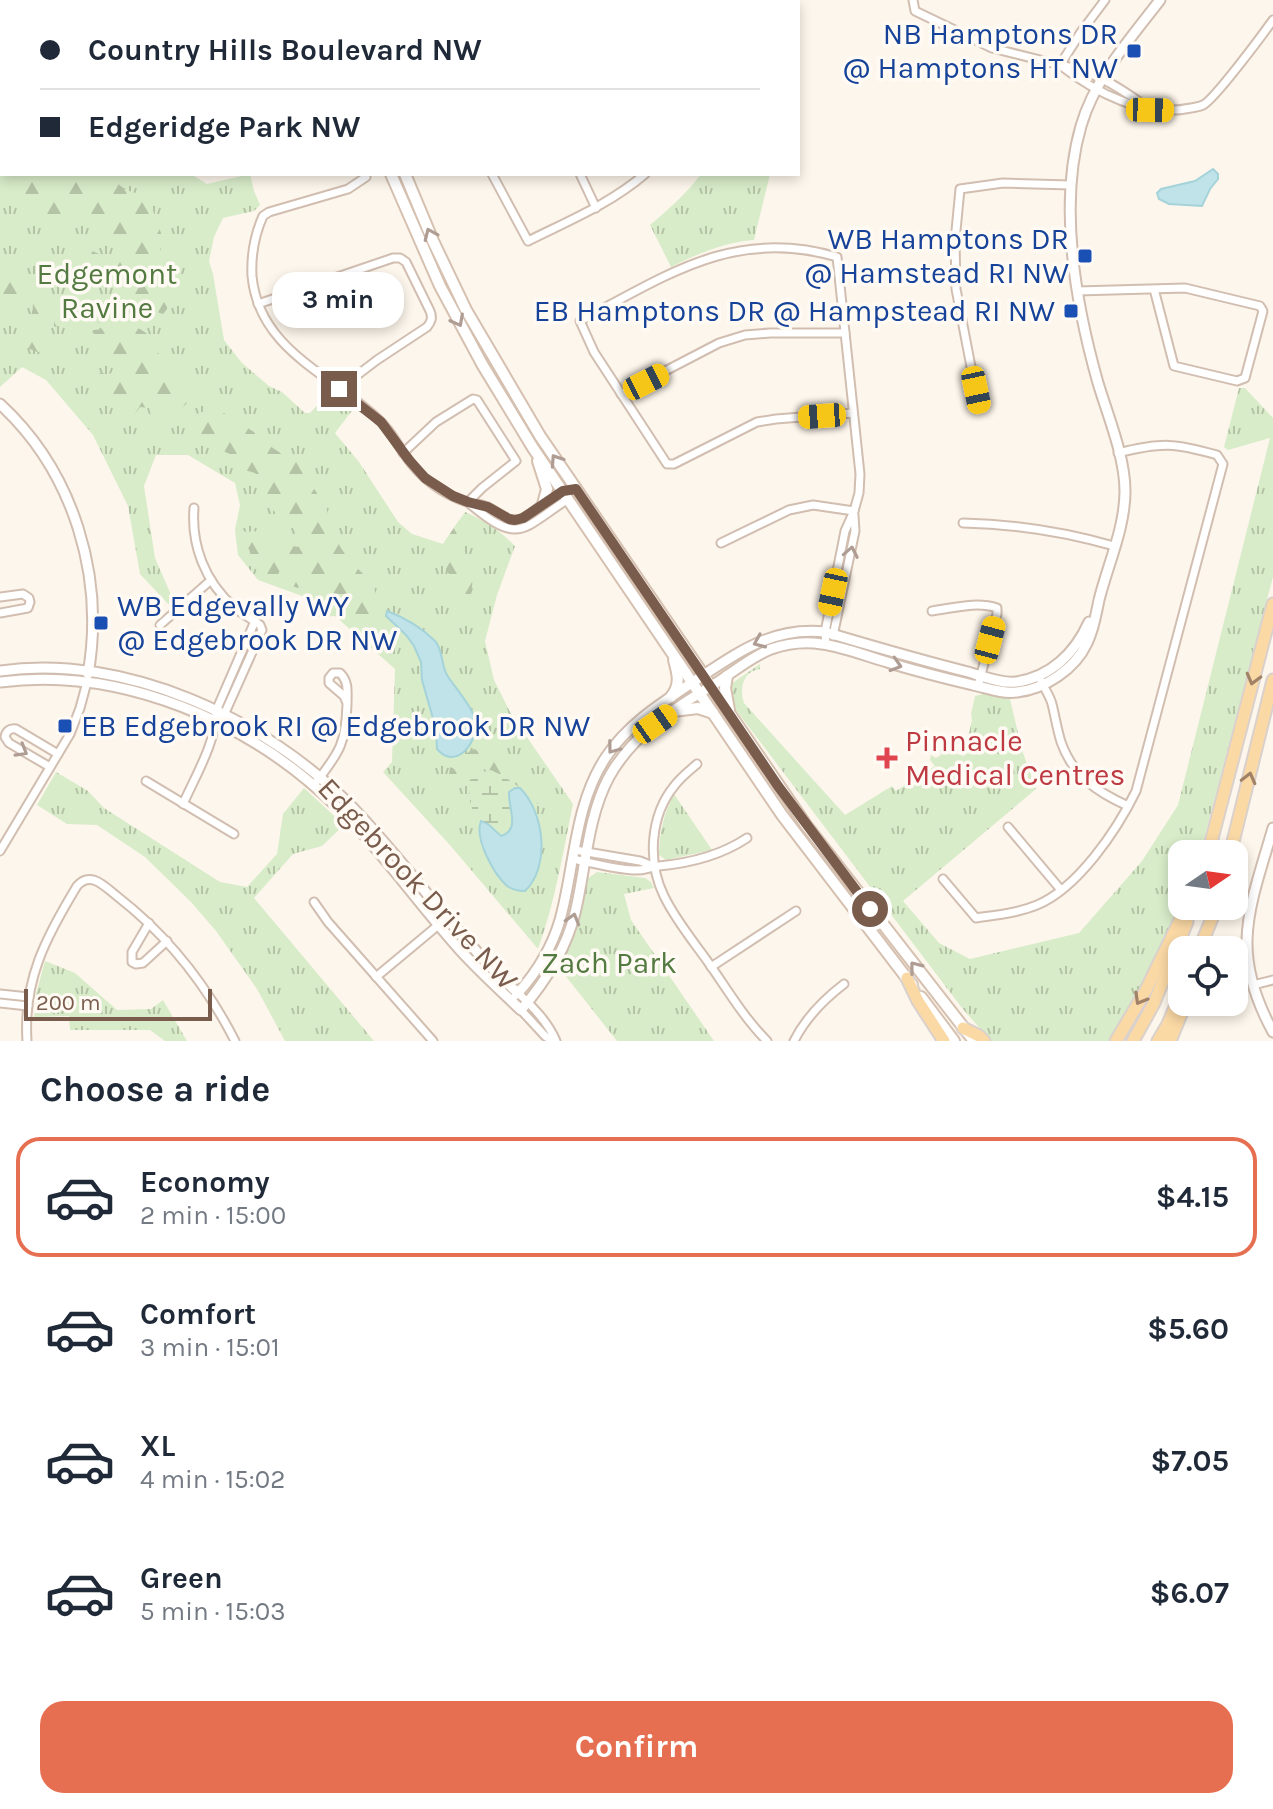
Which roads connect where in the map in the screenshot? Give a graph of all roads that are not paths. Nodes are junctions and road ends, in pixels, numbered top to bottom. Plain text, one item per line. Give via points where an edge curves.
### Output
1 (913, 0) edge
2 (1105, 0) edge
3 (1160, 0) edge
4 (1273, 20) edge
5 (1060, 65) junction
6 (1099, 84) junction
7 (392, 176) edge
8 (406, 176) edge
9 (493, 176) edge
10 (581, 176) edge
11 (643, 176) edge
12 (366, 177) dead end
13 (1071, 185) junction
14 (596, 208) junction
15 (1154, 289) junction
16 (1077, 291) junction
17 (258, 304) junction
18 (845, 333) junction
19 (339, 389) junction
20 (621, 394) junction
21 (0, 404) edge
22 (979, 408) dead end
23 (853, 413) junction
24 (533, 448) junction
25 (403, 453) junction
26 (1118, 453) junction
27 (576, 489) junction
28 (566, 495) junction
29 (468, 502) junction
30 (543, 504) junction
31 (194, 508) dead end
32 (854, 511) junction
33 (963, 523) dead end
34 (721, 543) dead end
35 (1114, 546) junction
36 (211, 580) junction
37 (0, 597) edge
38 (1273, 604) edge
39 (932, 611) dead end
40 (0, 613) edge
41 (255, 621) junction
42 (160, 625) dead end
43 (830, 633) junction
44 (826, 644) junction
45 (671, 650) junction
46 (235, 668) junction
47 (0, 671) edge
48 (243, 672) junction
49 (703, 675) junction
50 (88, 676) junction
51 (727, 676) junction
52 (1273, 680) edge
53 (979, 681) junction
54 (1041, 681) junction
55 (0, 682) edge
56 (693, 682) junction
57 (711, 687) junction
58 (700, 693) junction
59 (671, 697) junction
60 (347, 703) dead end
61 (673, 711) junction
62 (220, 713) junction
63 (714, 713) junction
64 (730, 716) junction
65 (216, 723) junction
66 (58, 754) junction
67 (697, 764) dead end
68 (50, 767) junction
69 (146, 781) dead end
70 (317, 782) junction
71 (183, 804) junction
72 (1128, 806) junction
73 (1008, 827) dead end
74 (1273, 828) edge
75 (0, 830) edge
76 (234, 834) dead end
77 (9, 836) junction
78 (747, 838) dead end
79 (1212, 840) edge
80 (1233, 840) edge
81 (0, 851) edge
82 (574, 854) junction
83 (586, 857) junction
84 (655, 866) junction
85 (943, 879) dead end
86 (1061, 890) junction
87 (314, 902) dead end
88 (796, 911) dead end
89 (1183, 920) edge
90 (1186, 920) edge
91 (443, 922) junction
92 (149, 923) junction
93 (167, 941) junction
94 (711, 967) junction
95 (376, 977) junction
96 (907, 978) junction
97 (1273, 980) edge
98 (844, 984) dead end
99 (1253, 985) junction
100 (0, 994) edge
101 (520, 1001) junction
102 (28, 1002) junction
103 (0, 1003) edge
104 (1171, 1016) edge
105 (1180, 1016) edge
106 (963, 1028) junction
107 (1273, 1032) edge
108 (27, 1041) edge
109 (235, 1041) edge
110 (433, 1041) edge
111 (554, 1041) edge
112 (767, 1041) edge
113 (794, 1041) edge
114 (944, 1041) edge
115 (954, 1041) edge
116 (974, 1041) edge
117 (984, 1041) edge
118 (1116, 1041) edge
119 (1133, 1041) edge
120 (1158, 1041) edge
121 (1170, 1041) edge

1 - 5 street via 915,11 992,48
2 - 5 street
3 - 6 street
4 - 6 street via 1205,105 1150,110
5 - 6 street via 1080,69
6 - 13 street via 1082,123
7 -> 24 main road via 447,301
27 -> 8 main road via 478,332
9 - 14 street via 528,241
10 - 14 street
11 - 14 street
12 - 17 street via 348,189 263,216 252,269
13 - 16 street
13 - 22 street via 1003,183 960,189 956,289
15 - 15 street via 1185,288 1260,306 1245,378 1237,381 1174,366
15 - 16 street
16 - 26 street
17 - 19 street via 279,339
17 - 19 street via 393,258 406,262 430,311 430,324
18 - 20 street via 745,335
18 - 20 street via 837,257 779,247 731,251 673,272 580,321
18 - 23 street
19 - 25 street via 381,422
20 - 23 street via 667,464 757,422
21 - 50 street via 43,454 78,525 92,599
23 - 32 street via 860,474
24 - 28 main road
24 - 30 main road via 547,489
25 - 29 street via 425,478
25 - 29 street via 436,422 477,400 516,461
26 - 35 street via 1125,490
26 - 72 street via 1171,444 1217,455 1223,464
27 - 28 street
27 - 49 main road
28 - 29 street via 516,530
28 - 30 street
28 - 45 main road
29 - 30 street via 515,520
31 - 36 street via 195,538
32 - 34 street via 813,505 789,510
32 - 43 street via 855,531
33 - 35 street via 1079,536
35 - 54 street via 1084,633
36 - 41 street via 233,606
36 - 42 street
37 - 40 street via 26,595 30,604 25,610
38 -> 79 main road
39 - 53 street via 974,605 997,608
41 - 46 street
41 - 48 street via 262,630
43 - 44 street
43 -> 49 street via 797,631 759,641
43 - 53 street
44 - 51 street via 782,645
44 -> 53 street via 921,673
45 - 56 main road
45 - 59 main road via 678,681
46 - 48 street
46 - 62 street
47 - 50 street, Edgebrook Drive NW via 44,668
48 - 62 street
49 - 56 street
49 - 57 main road
50 - 55 street, Edgebrook Drive NW
50 - 62 street, Edgebrook Drive NW via 150,685
50 - 65 street, Edgebrook Drive NW
50 - 66 street
51 - 57 street
51 - 64 main road
80 -> 52 main road
53 - 54 street via 1016,692
54 - 72 street via 1073,767 1090,786
56 - 58 main road
56 - 59 street
57 - 58 street
57 - 64 main road
58 - 61 street
58 - 63 main road
59 -> 82 street via 633,725 605,759 587,796
60 - 70 street via 343,741
61 - 63 main road via 698,708
61 - 83 street via 640,736 613,769 595,812
62 - 65 street
62 - 70 street, Edgebrook Drive NW via 261,735
63 - 96 main road via 782,815
106 -> 64 main road via 806,825
65 - 70 street, Edgebrook Drive NW
65 - 71 street
66 - 68 street
66 -> 68 street via 16,729 7,732 9,743
67 - 84 street via 662,805 654,835
68 - 77 street
69 - 71 street
70 - 91 street, Edgebrook Drive NW via 370,826
71 - 76 street
72 - 86 street via 1096,855
73 - 86 street
74 - 99 street via 1249,908 1247,965
75 - 77 street
77 - 81 street
78 - 84 street via 706,858
82 - 83 street
82 - 101 street via 555,935
83 - 84 street via 639,871
101 -> 83 street via 542,984 567,939
84 - 94 street via 666,899
85 - 86 street via 976,918 1035,906
87 - 95 street
88 - 94 street
89 -> 118 main road
90 - 119 main road
91 - 95 street
91 - 101 street, Edgebrook Drive NW
92 - 93 street
92 - 93 street via 132,962 143,963
92 - 102 street via 97,881 82,881 46,940
93 - 109 street via 206,991
94 - 112 street
95 - 110 street
96 - 114 main road
96 - 115 main road
97 - 99 street
98 - 113 street via 817,1007
99 - 107 street
100 - 102 street
101 - 111 street
102 - 103 street
102 - 108 street
104 - 120 main road
105 - 121 main road
106 - 116 main road
106 - 117 main road

